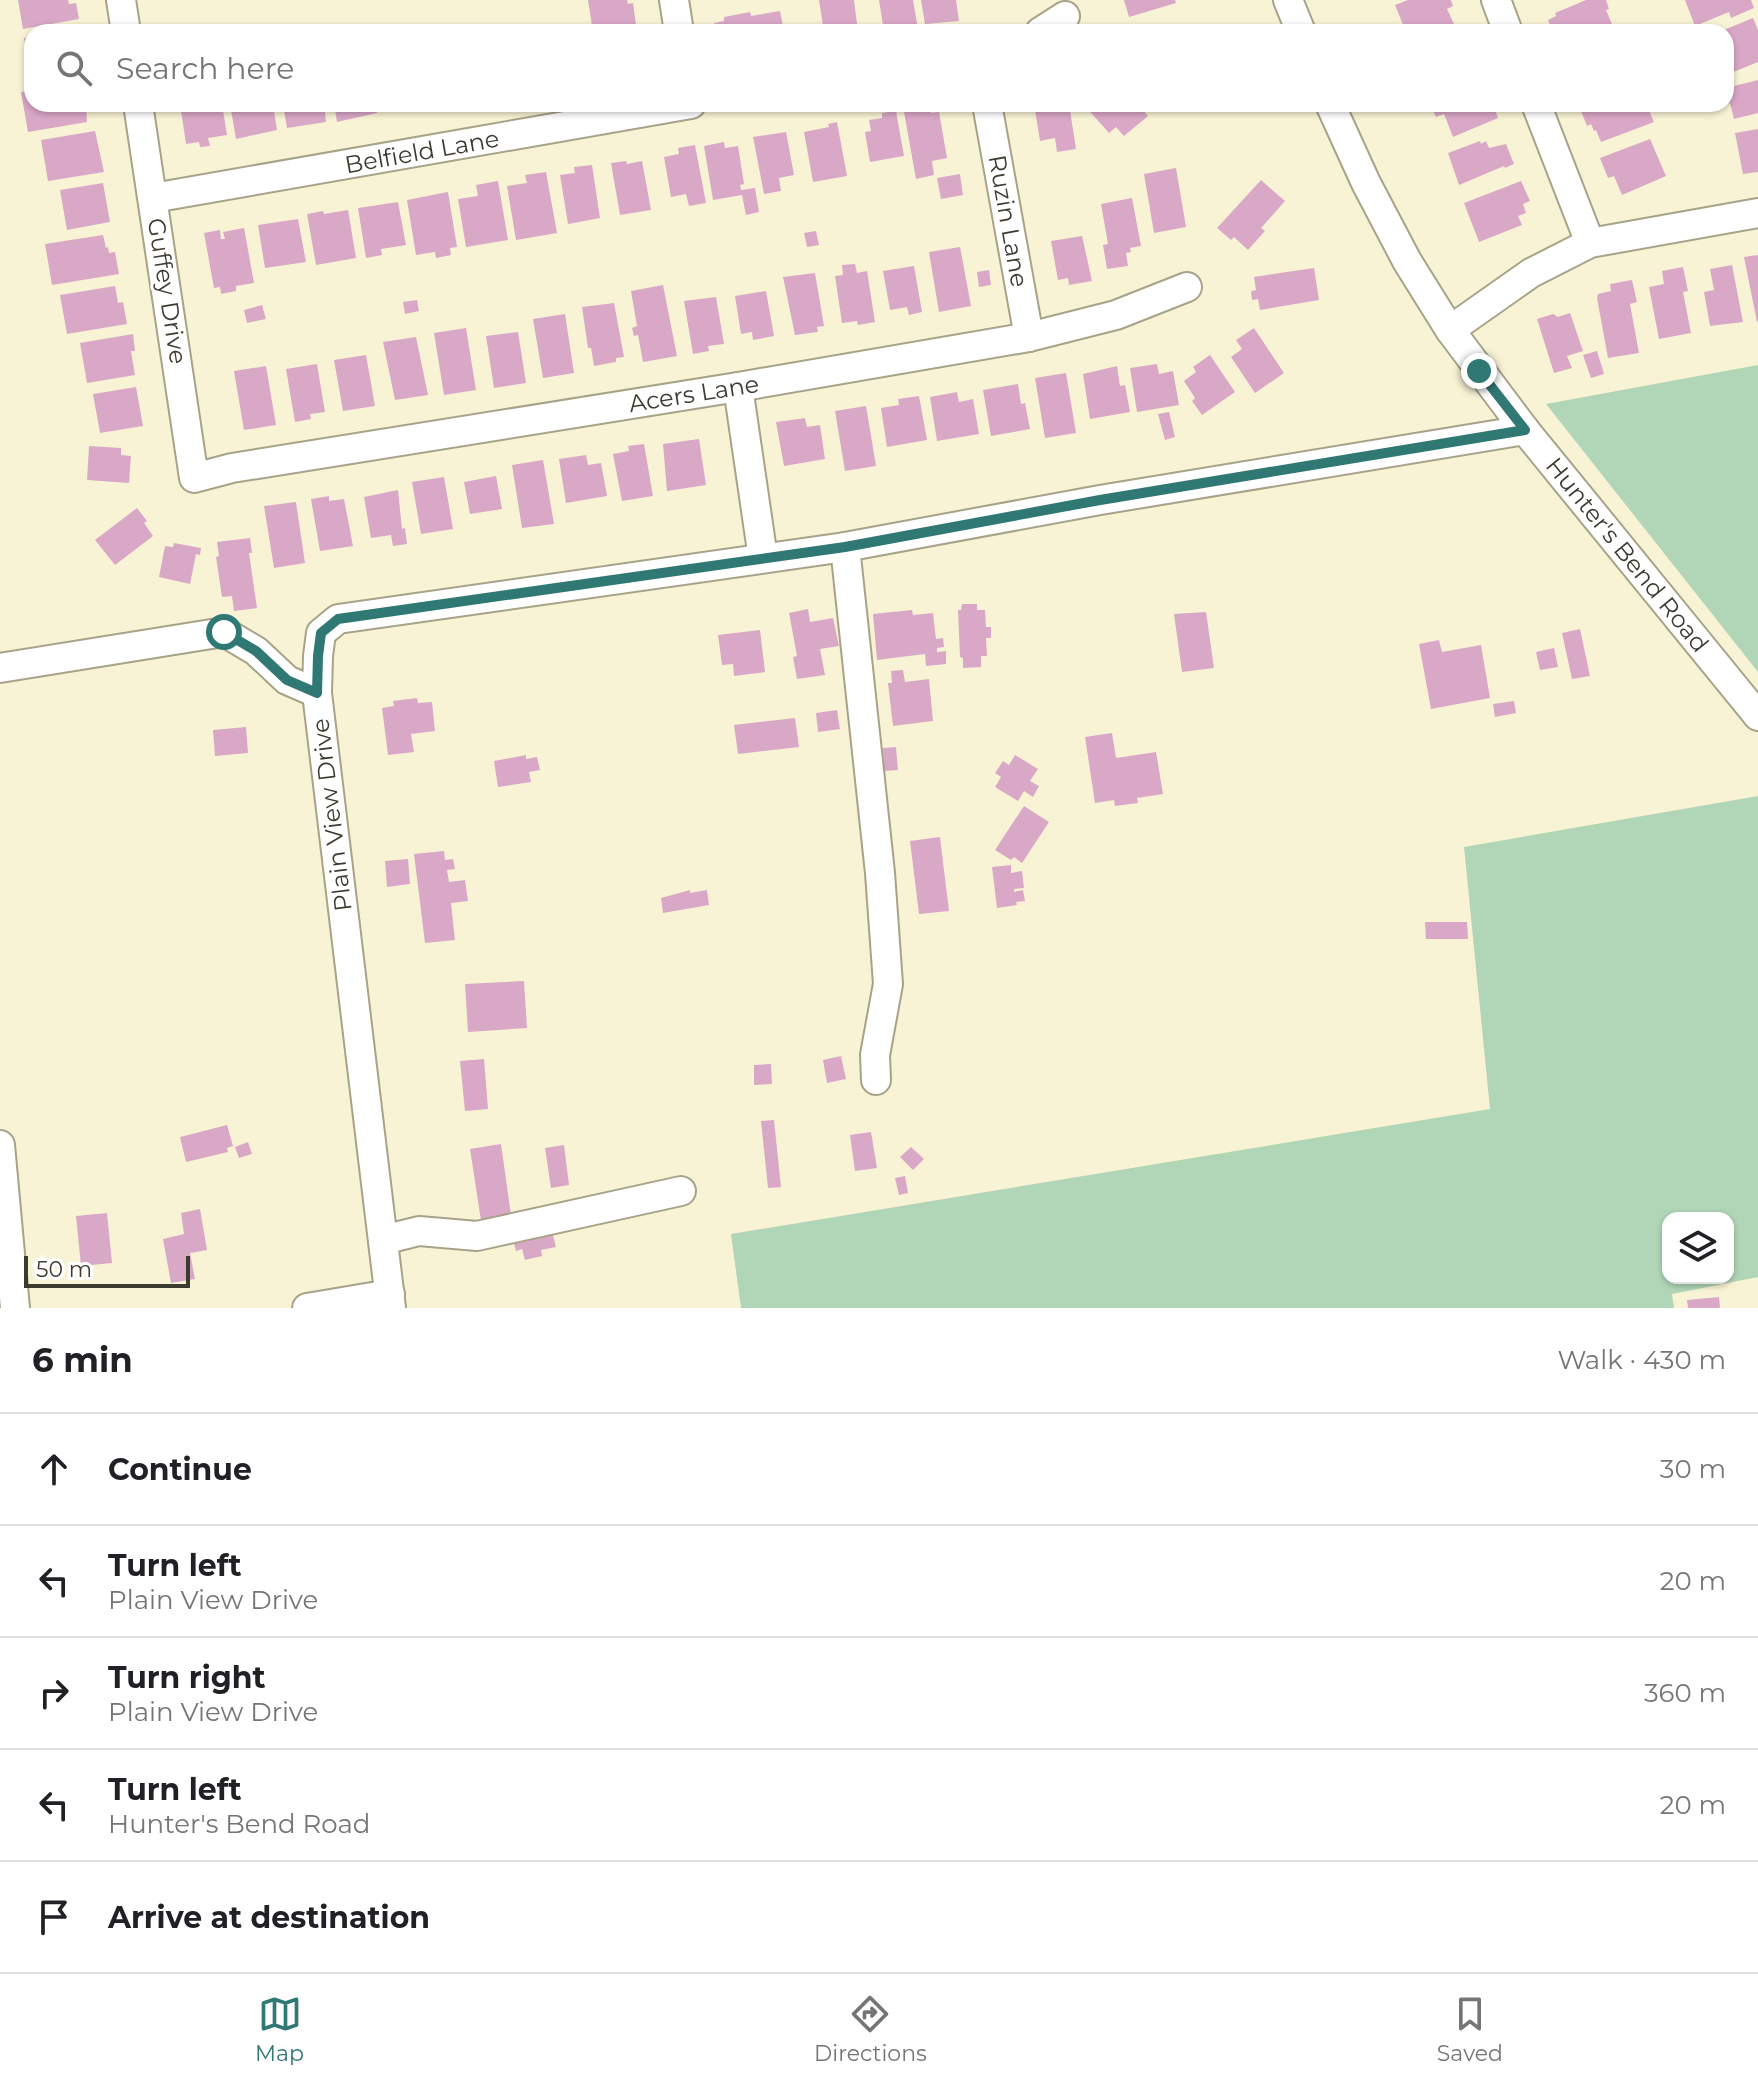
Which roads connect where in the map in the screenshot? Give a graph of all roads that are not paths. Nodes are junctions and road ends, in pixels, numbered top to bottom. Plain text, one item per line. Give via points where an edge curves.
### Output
1 (121, 0) edge
2 (674, 0) edge
3 (1288, 0) edge
4 (1496, 0) edge
5 (1065, 16) dead end
6 (125, 24) edge
7 (678, 24) edge
8 (1052, 24) edge
9 (1298, 24) edge
10 (1505, 24) edge
11 (139, 112) edge
12 (645, 112) edge
13 (988, 112) edge
14 (1334, 112) edge
15 (1539, 112) edge
16 (153, 198) junction
17 (1758, 213) edge
18 (1590, 243) junction
19 (1187, 287) dead end
20 (1450, 330) junction
21 (1029, 337) junction
22 (738, 387) junction
23 (1525, 430) junction
24 (194, 478) joint
25 (845, 547) junction
26 (763, 558) junction
27 (0, 668) edge
28 (317, 693) junction
29 (1758, 716) edge
30 (876, 1080) dead end
31 (0, 1145) edge
32 (681, 1191) dead end
33 (383, 1240) junction
34 (390, 1301) edge
35 (15, 1308) edge
36 (307, 1308) edge

1 - 6 street
2 - 7 street
3 - 9 street
4 - 10 street
5 - 8 street
11 - 16 street, Guffey Drive
12 - 16 street, Belfield Lane
13 - 21 street, Ruzin Lane
14 - 20 street, Hunter's Bend Road via 1407,261
15 - 18 street
16 - 24 street, Guffey Drive
17 - 18 street
18 - 20 street via 1531,273
19 - 21 street, Acers Lane via 1116,315
20 - 23 street, Hunter's Bend Road
21 - 22 street, Acers Lane
22 - 24 street, Acers Lane
22 - 26 street
23 - 25 street, Plain View Drive
23 - 29 street, Hunter's Bend Road
25 - 26 street, Plain View Drive
25 - 30 street via 888,984 875,1055
26 - 28 street, Plain View Drive via 338,619 321,633
27 - 28 street via 224,632 256,651 287,680
28 - 33 street, Plain View Drive
31 - 35 street
32 - 33 street via 477,1236 419,1231
33 - 34 street, Plain View Drive
34 - 36 street

